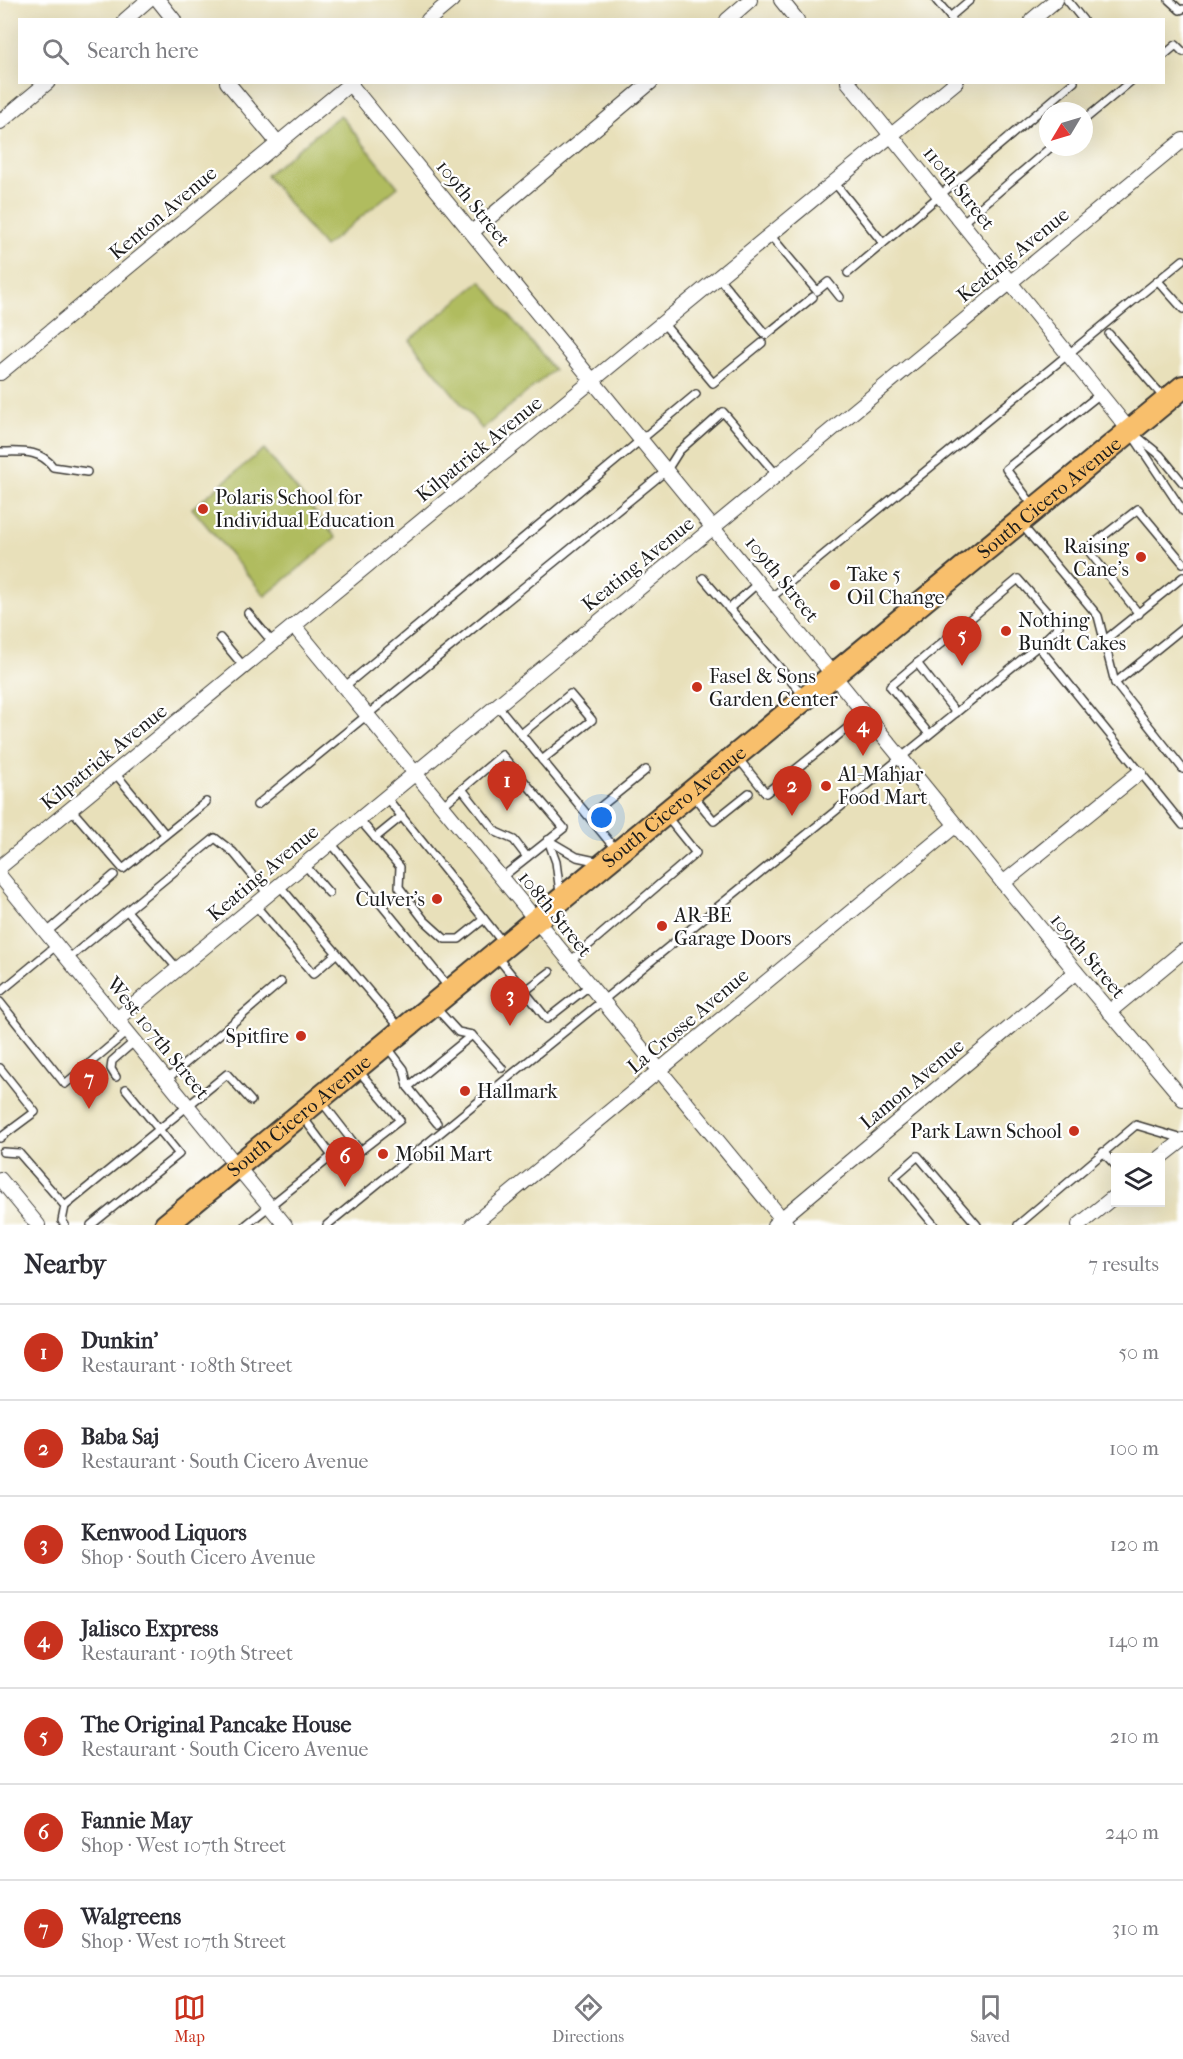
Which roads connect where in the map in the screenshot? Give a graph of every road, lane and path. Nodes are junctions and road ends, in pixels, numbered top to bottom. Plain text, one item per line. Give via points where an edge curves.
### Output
1 (148, 0) edge
2 (158, 0) edge
3 (452, 0) edge
4 (750, 0) edge
5 (782, 0) edge
6 (936, 0) edge
7 (970, 0) edge
8 (1056, 0) edge
9 (1067, 0) edge
10 (1169, 0) edge
11 (1183, 9) edge
12 (127, 18) edge
13 (172, 18) edge
14 (430, 18) edge
15 (729, 18) edge
16 (796, 18) edge
17 (951, 18) edge
18 (1034, 18) edge
19 (1081, 18) edge
20 (1183, 52) edge
21 (1165, 54) edge
22 (46, 84) edge
23 (229, 84) edge
24 (350, 84) edge
25 (352, 84) edge
26 (649, 84) edge
27 (850, 84) edge
28 (954, 84) edge
29 (1072, 84) edge
30 (1128, 84) edge
31 (1093, 113) edge
32 (0, 123) edge
33 (891, 136) junction
34 (1183, 140) edge
35 (278, 143) junction
36 (1040, 156) edge
37 (834, 182) junction
38 (940, 197) junction
39 (962, 223) junction
40 (472, 232) junction
41 (770, 235) junction
42 (884, 243) junction
43 (1183, 260) edge
44 (848, 273) dead end
45 (718, 278) junction
46 (1158, 281) junction
47 (1010, 283) junction
48 (813, 297) dead end
49 (840, 297) dead end
50 (1183, 309) edge
51 (663, 323) junction
52 (1109, 334) dead end
53 (762, 343) dead end
54 (1068, 354) junction
55 (0, 373) edge
56 (593, 380) junction
57 (696, 394) dead end
58 (1100, 394) junction
59 (1175, 394) edge
60 (1130, 431) junction
61 (641, 438) junction
62 (0, 452) edge
63 (667, 470) junction
64 (87, 472) dead end
65 (777, 475) junction
66 (1183, 483) edge
67 (1183, 511) edge
68 (1028, 516) junction
69 (714, 527) junction
70 (1183, 563) edge
71 (1183, 577) edge
72 (703, 578) dead end
73 (759, 582) junction
74 (772, 597) junction
75 (729, 609) junction
76 (248, 613) dead end
77 (1139, 614) junction
78 (294, 626) junction
79 (1183, 628) edge
80 (220, 638) dead end
81 (1105, 640) junction
82 (273, 644) junction
83 (1038, 646) junction
84 (917, 663) junction
85 (244, 667) junction
86 (835, 675) junction
87 (1115, 683) junction
88 (344, 687) junction
89 (806, 699) junction
90 (497, 705) junction
91 (866, 713) junction
92 (956, 713) junction
93 (367, 714) junction
94 (521, 734) junction
95 (929, 734) junction
96 (736, 756) junction
97 (902, 757) junction
98 (542, 760) junction
99 (1183, 769) edge
100 (646, 770) dead end
101 (116, 773) junction
102 (416, 773) junction
103 (1139, 773) junction
104 (462, 789) junction
105 (691, 793) junction
106 (749, 793) dead end
107 (386, 797) junction
108 (206, 802) dead end
109 (257, 805) dead end
110 (442, 806) junction
111 (71, 809) junction
112 (665, 815) junction
113 (402, 816) junction
114 (589, 816) junction
115 (359, 819) junction
116 (956, 825) junction
117 (1183, 825) edge
118 (165, 834) junction
119 (375, 838) junction
120 (548, 840) junction
121 (331, 843) junction
122 (527, 857) junction
123 (612, 858) junction
124 (304, 864) junction
125 (0, 867) edge
126 (114, 875) dead end
127 (0, 876) edge
128 (501, 878) junction
129 (1003, 883) junction
130 (273, 890) junction
131 (329, 893) dead end
132 (561, 900) junction
133 (255, 905) junction
134 (127, 911) junction
135 (484, 919) junction
136 (536, 921) junction
137 (46, 933) junction
138 (57, 945) junction
139 (500, 950) junction
140 (1183, 951) edge
141 (337, 954) junction
142 (68, 959) junction
143 (569, 962) junction
144 (178, 969) junction
145 (550, 972) dead end
146 (1076, 972) junction
147 (281, 982) dead end
148 (589, 986) junction
149 (451, 991) junction
150 (0, 992) edge
151 (525, 992) junction
152 (602, 1001) junction
153 (0, 1002) edge
154 (433, 1006) junction
155 (1109, 1012) junction
156 (117, 1019) junction
157 (403, 1030) junction
158 (472, 1035) junction
159 (132, 1036) junction
160 (385, 1045) junction
161 (0, 1068) edge
162 (356, 1068) junction
163 (502, 1068) dead end
164 (659, 1071) junction
165 (116, 1077) dead end
166 (167, 1079) junction
167 (408, 1087) junction
168 (126, 1089) dead end
169 (320, 1099) junction
170 (1183, 1099) edge
171 (251, 1101) dead end
172 (189, 1106) junction
173 (301, 1114) junction
174 (437, 1123) dead end
175 (160, 1130) junction
176 (0, 1138) edge
177 (1183, 1139) edge
178 (1, 1151) edge
179 (1103, 1152) junction
180 (1165, 1155) edge
181 (1111, 1161) edge
182 (238, 1166) junction
183 (0, 1179) edge
184 (1111, 1199) edge
185 (270, 1205) junction
186 (65, 1206) junction
187 (781, 1223) edge
188 (38, 1225) edge
189 (65, 1225) edge
190 (91, 1225) edge
191 (166, 1225) edge
192 (246, 1225) edge
193 (285, 1225) edge
194 (327, 1225) edge
195 (472, 1225) edge
196 (934, 1225) edge
197 (977, 1225) edge
198 (1018, 1225) edge
199 (1079, 1225) edge

1 - 12 street
2 - 13 street
3 - 14 street
4 - 15 street
5 - 16 street
6 - 17 lane
7 - 17 lane
8 - 18 street
9 - 19 lane
10 - 11 lane
20 - 21 lane via 1176,45
22 - 32 street
23 - 35 street
24 - 35 street, Kenton Avenue
25 - 40 street, 109th Street
26 - 40 street
27 - 33 street, 110th Street
28 - 33 street, Kilpatrick Avenue
29 - 38 lane
30 - 31 lane
33 - 37 street, Kilpatrick Avenue
33 - 38 street, 110th Street
34 - 47 street, Keating Avenue
35 - 55 street, Kenton Avenue
36 - 39 lane
37 - 41 street, Kilpatrick Avenue
37 - 42 lane
38 - 39 street, 110th Street
38 - 42 lane
39 - 47 street, 110th Street
40 - 56 street, 109th Street
41 - 45 street, Kilpatrick Avenue
41 - 49 lane via 817,291 828,282
42 - 44 lane
43 - 46 lane
45 - 48 lane via 766,334
45 - 51 street, Kilpatrick Avenue
46 - 50 lane
46 - 54 lane
47 - 54 street, 110th Street
47 - 65 street, Keating Avenue
51 - 53 lane via 712,382
51 - 56 street, Kilpatrick Avenue
52 - 59 lane
54 - 58 street, 110th Street
54 - 74 lane
56 - 61 street, 109th Street
56 - 78 street, Kilpatrick Avenue
57 - 61 lane
58 - 60 street, 110th Street
58 - 68 lane via 1006,469
59 - 60 main road, South Cicero Avenue
60 - 66 lane via 1160,455
60 - 67 lane
60 - 68 main road, South Cicero Avenue
61 - 63 street, 109th Street
61 - 88 lane
62 - 64 lane via 34,453 46,457 53,467
63 - 65 lane via 679,451 723,412
63 - 69 street, 109th Street
63 - 93 lane
65 - 69 street, Keating Avenue
68 - 81 lane via 1098,616
68 - 86 main road, South Cicero Avenue
69 - 73 street, 109th Street
69 - 90 street, Keating Avenue
70 - 77 lane via 1138,509 1088,549
71 - 77 lane
72 - 75 lane
73 - 74 street, 109th Street
73 - 75 lane
74 - 86 street, 109th Street
75 - 89 lane
76 - 82 lane
77 - 81 lane
78 - 82 street, Kilpatrick Avenue
78 - 88 street, 108th Street
79 - 87 lane
80 - 85 lane
81 - 87 lane
82 - 85 street, Kilpatrick Avenue
83 - 84 lane via 1059,626 1017,579
83 - 92 lane
83 - 103 lane
84 - 92 lane
84 - 95 lane via 890,686
85 - 101 street, Kilpatrick Avenue
86 - 89 main road, South Cicero Avenue
86 - 91 street, 109th Street
87 - 99 lane
88 - 93 street, 108th Street
89 - 96 main road, South Cicero Avenue
90 - 94 lane
90 - 102 street, Keating Avenue
91 - 96 lane via 766,793
91 - 97 street, 109th Street
92 - 95 lane
93 - 102 street, 108th Street
93 - 109 lane
94 - 98 lane
94 - 98 lane via 570,694 592,720
95 - 97 lane
96 - 105 main road, South Cicero Avenue
97 - 116 street, 109th Street
97 - 152 lane
98 - 114 lane
100 - 114 lane
101 - 111 street, Kilpatrick Avenue
101 - 118 lane
102 - 107 street, Keating Avenue
102 - 110 street, 108th Street
103 - 117 lane
103 - 129 street
104 - 110 lane
104 - 120 lane via 502,755 564,828
104 - 122 lane via 496,832 514,840
105 - 106 lane via 714,821
105 - 112 main road, South Cicero Avenue
107 - 113 lane
107 - 115 street, Keating Avenue
108 - 118 lane
110 - 128 street, 108th Street
111 - 118 lane via 123,869
111 - 125 street, Kilpatrick Avenue
112 - 123 main road, South Cicero Avenue
112 - 143 lane via 696,854
113 - 119 lane
113 - 135 lane
114 - 123 lane
115 - 119 lane
115 - 121 street, Keating Avenue
116 - 129 street, 109th Street
116 - 164 street, La Crosse Avenue
119 - 135 lane via 400,867 399,887 424,920 446,939 459,939
120 - 122 lane
120 - 123 lane via 577,857
120 - 132 lane via 556,862
121 - 124 street, Keating Avenue
121 - 149 lane
122 - 128 lane
123 - 132 main road, South Cicero Avenue
124 - 130 street, Keating Avenue
124 - 131 lane
126 - 137 lane
127 - 137 street, West 107th Street
128 - 136 street, 108th Street
129 - 146 street, 109th Street
130 - 133 street, Keating Avenue
130 - 134 lane via 215,838
130 - 141 lane
132 - 136 main road, South Cicero Avenue
133 - 141 lane via 314,974
133 - 144 street, Keating Avenue
134 - 142 lane
134 - 144 lane
135 - 139 lane
136 - 139 main road, South Cicero Avenue
136 - 143 street, 108th Street
137 - 138 street, West 107th Street
138 - 142 street, West 107th Street
138 - 150 lane
139 - 149 main road, South Cicero Avenue
139 - 151 lane
140 - 155 street
141 - 157 lane
142 - 156 street, West 107th Street
143 - 148 street, 108th Street
144 - 156 street, Keating Avenue
145 - 151 lane
146 - 155 street, 109th Street
146 - 187 street, Lamon Avenue
147 - 166 lane
148 - 151 lane via 547,1019
148 - 152 street, 108th Street
149 - 154 main road, South Cicero Avenue
152 - 164 street, 108th Street
152 - 194 lane
153 - 159 lane via 65,1084
154 - 157 main road, South Cicero Avenue
154 - 158 lane via 458,1032
155 - 170 street, 109th Street
156 - 159 street, West 107th Street
157 - 160 main road, South Cicero Avenue
158 - 163 lane
158 - 167 lane
159 - 165 lane via 112,1061 111,1070
159 - 166 street, West 107th Street
160 - 162 main road, South Cicero Avenue
160 - 167 lane via 404,1069
161 - 176 lane via 35,1112
162 - 169 main road, South Cicero Avenue
162 - 169 lane via 400,1120 360,1151
164 - 187 street, 108th Street
164 - 195 street, La Crosse Avenue
166 - 172 street, West 107th Street
167 - 174 lane
168 - 175 lane
169 - 173 main road, South Cicero Avenue
171 - 172 lane via 227,1074
172 - 175 lane
172 - 182 street, West 107th Street
173 - 182 main road, South Cicero Avenue
173 - 185 lane via 332,1156
175 - 186 lane
175 - 190 lane via 179,1154
177 - 179 lane via 1136,1125
177 - 180 street
178 - 186 lane via 19,1153
179 - 181 lane
179 - 198 lane
182 - 185 street, West 107th Street
182 - 191 main road, South Cicero Avenue
183 - 188 street
184 - 199 street
185 - 192 lane
185 - 193 street, West 107th Street
186 - 189 lane
196 - 197 lane via 894,1177 918,1156

